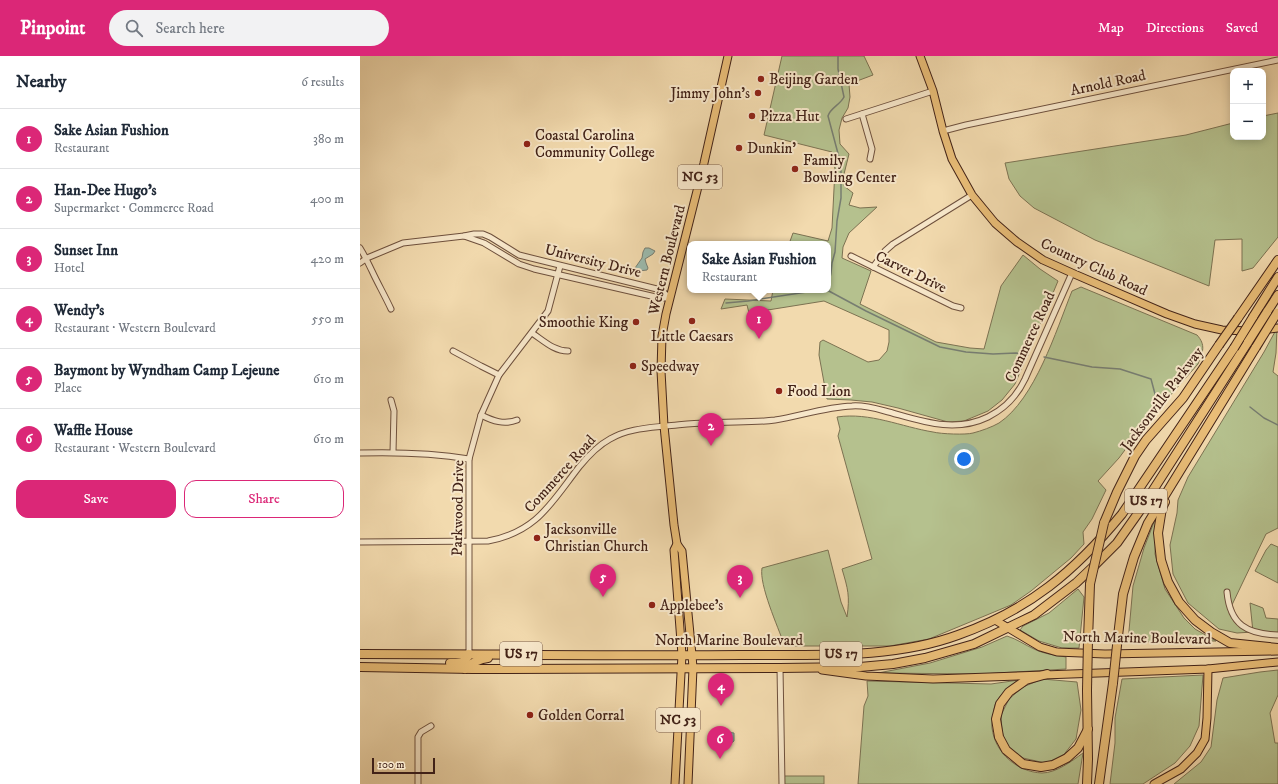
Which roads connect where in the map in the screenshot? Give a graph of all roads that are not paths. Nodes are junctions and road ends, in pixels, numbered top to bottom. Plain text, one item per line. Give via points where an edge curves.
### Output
1 (728, 56) edge
2 (920, 56) edge
3 (1278, 60) edge
4 (933, 91) junction
5 (862, 114) junction
6 (846, 119) dead end
7 (943, 131) junction
8 (870, 159) dead end
9 (972, 195) junction
10 (464, 236) junction
11 (360, 248) edge
12 (851, 256) dead end
13 (367, 258) junction
14 (1278, 260) edge
15 (360, 263) edge
16 (560, 266) junction
17 (873, 267) junction
18 (558, 274) junction
19 (1072, 274) junction
20 (1278, 277) edge
21 (1278, 295) edge
22 (670, 298) junction
23 (961, 308) dead end
24 (391, 309) dead end
25 (1278, 312) edge
26 (1278, 328) edge
27 (532, 333) junction
28 (453, 351) dead end
29 (568, 351) dead end
30 (499, 375) junction
31 (391, 400) dead end
32 (481, 415) junction
33 (517, 420) dead end
34 (664, 426) junction
35 (393, 452) junction
36 (360, 453) edge
37 (469, 459) junction
38 (1176, 478) junction
39 (360, 542) edge
40 (469, 542) junction
41 (677, 544) junction
42 (1227, 592) dead end
43 (995, 620) junction
44 (1008, 628) junction
45 (1278, 635) edge
46 (1278, 648) edge
47 (1278, 651) edge
48 (360, 654) edge
49 (469, 654) junction
50 (516, 654) junction
51 (682, 655) junction
52 (692, 655) junction
53 (1278, 662) edge
54 (360, 667) edge
55 (430, 668) junction
56 (681, 668) junction
57 (693, 668) junction
58 (780, 668) junction
59 (802, 668) junction
60 (465, 669) junction
61 (1208, 669) junction
62 (1047, 674) junction
63 (431, 726) dead end
64 (1088, 729) junction
65 (418, 784) edge
66 (675, 784) edge
67 (688, 784) edge
68 (782, 784) edge
69 (1087, 784) edge
70 (1099, 784) edge
71 (1154, 784) edge

1 - 22 main road, Western Boulevard / NC 53
2 - 4 main road, Country Club Road
3 - 7 street, Arnold Road
4 - 5 street
4 - 7 main road, Country Club Road
5 - 6 street
5 - 8 street via 872,149
7 - 9 main road, Country Club Road via 952,159
9 - 17 street via 893,244 885,250
9 - 19 main road, Country Club Road via 995,223 1016,242 1043,260
10 - 13 street, University Drive via 404,243
10 - 16 street, University Drive via 483,234 519,255
10 - 18 street, University Drive via 484,243 519,264
11 - 13 street
12 - 17 street, Carver Drive
13 - 15 street, University Drive
13 - 24 street
14 - 64 highway, Jacksonville Parkway, bridge via 1183,398 1135,456 1104,523 1090,584
16 - 18 street, Parkwood Drive
16 - 22 street, University Drive via 661,290
17 - 23 street, Carver Drive
18 - 22 street, University Drive via 660,298
18 - 27 street, Parkwood Drive via 548,311
19 - 26 main road, Country Club Road via 1195,324 1222,330 1252,331
19 - 34 street, Commerce Road via 1022,386 1000,410 981,420 949,426 871,408 841,406 774,420
20 - 43 highway, US 17, bridge via 1234,348 1122,514 1102,539 1052,585 1030,601
21 - 44 highway, US 17, bridge via 1117,543 1055,599 1034,615
22 - 34 main road, Western Boulevard / NC 53 via 662,336
25 - 38 highway, bridge
27 - 29 street via 553,348
27 - 30 street, Parkwood Drive
28 - 30 street
30 - 32 street, Parkwood Drive
31 - 35 street via 394,411
32 - 33 street via 492,421 509,423
32 - 37 street, Parkwood Drive
34 - 40 street, Commerce Road via 623,433 609,439 588,456 529,526 500,539
34 - 41 main road, Western Boulevard / NC 53
35 - 36 street
35 - 37 street via 439,454
37 - 40 street, Parkwood Drive
38 - 46 highway via 1162,508 1158,534 1161,560 1168,582 1179,602 1195,620 1230,643
38 - 70 highway, bridge via 1148,523 1123,594
39 - 40 street, Commerce Road
40 - 49 street, Parkwood Drive
41 - 51 main road, Western Boulevard / NC 53 via 674,550
41 - 52 main road, Western Boulevard / NC 53 via 682,551
42 - 45 street via 1230,609 1241,626 1253,632
43 - 44 main road, North Marine Boulevard
43 - 52 highway, North Marine Boulevard / US 17 via 958,636 896,650 839,654
44 - 47 main road, North Marine Boulevard via 1040,647 1057,652 1105,654
44 - 59 highway, US 17 via 974,644 925,658 873,666
48 - 49 highway, North Marine Boulevard / US 17
49 - 50 highway, North Marine Boulevard / US 17
49 - 55 highway, US 17 via 467,660 462,663 442,663
50 - 51 highway, North Marine Boulevard / US 17
50 - 60 highway, US 17 via 481,659
51 - 52 highway, North Marine Boulevard / US 17
51 - 56 main road, Western Boulevard / NC 53
52 - 57 main road, Western Boulevard / NC 53
53 - 61 main road, North Marine Boulevard
54 - 55 highway, North Marine Boulevard / US 17
55 - 60 highway, North Marine Boulevard / US 17
56 - 57 highway, North Marine Boulevard / US 17
56 - 60 highway, North Marine Boulevard / US 17
56 - 66 main road, Western Boulevard / NC 53
57 - 58 highway, North Marine Boulevard / US 17
57 - 67 main road, Western Boulevard / NC 53
58 - 59 highway, North Marine Boulevard / US 17
58 - 68 street
59 - 62 main road, North Marine Boulevard via 866,676 910,678
61 - 62 main road, North Marine Boulevard
61 - 71 main road via 1205,738 1197,753 1181,769
62 - 64 highway via 1026,680 1009,692 1000,704 996,719 999,736 1006,750 1023,764 1053,766 1078,748
63 - 65 street via 418,737
64 - 69 highway, Jacksonville Parkway

